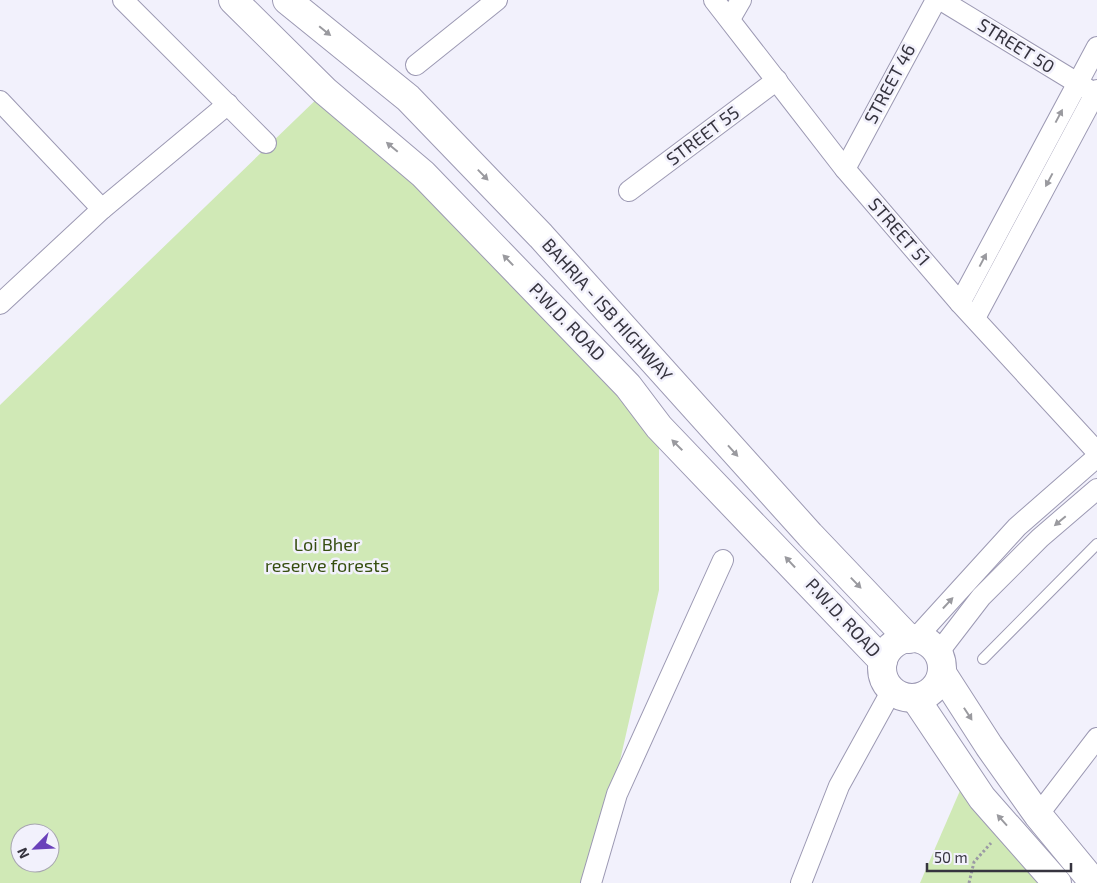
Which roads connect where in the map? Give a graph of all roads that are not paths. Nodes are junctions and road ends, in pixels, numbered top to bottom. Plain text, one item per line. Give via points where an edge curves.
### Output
1 (123, 0) edge
2 (233, 0) edge
3 (497, 0) edge
4 (714, 0) edge
5 (741, 0) edge
6 (936, 0) edge
7 (941, 0) edge
8 (288, 1) edge
9 (730, 19) junction
10 (259, 26) junction
11 (1097, 47) edge
12 (416, 65) dead end
13 (777, 80) junction
14 (1091, 91) edge
15 (0, 101) edge
16 (228, 104) junction
17 (266, 143) dead end
18 (455, 146) junction
19 (845, 169) junction
20 (423, 174) junction
21 (629, 191) dead end
22 (102, 209) junction
23 (960, 303) junction
24 (0, 304) edge
25 (975, 318) junction
26 (1097, 452) edge
27 (1097, 457) edge
28 (1088, 487) edge
29 (1097, 544) edge
30 (723, 560) dead end
31 (926, 651) junction
32 (983, 659) dead end
33 (883, 661) junction
34 (903, 694) junction
35 (1097, 738) edge
36 (1038, 815) junction
37 (1056, 882) edge
38 (591, 883) edge
39 (801, 883) edge
40 (1094, 883) edge

1 - 16 street
2 - 10 main road, P.W.D. ROAD
3 - 12 street
4 - 9 street, STREET 51
5 - 9 street
6 - 19 street, STREET 46
7 - 14 street, STREET 50
8 - 10 main road
8 -> 18 main road, BAHRIA - ISB HIGHWAY via 408,98
9 - 13 street, STREET 51
20 -> 10 main road, P.W.D. ROAD via 325,91
11 - 14 street
13 - 19 street, STREET 51
13 - 21 street, STREET 55
23 -> 14 street
14 -> 25 street
15 - 22 street
16 - 17 street
16 - 22 street
18 - 20 main road
18 -> 31 main road, BAHRIA - ISB HIGHWAY via 542,236 810,535
19 - 23 street, STREET 51
33 -> 20 main road, P.W.D. ROAD via 659,427 628,386
22 - 24 street
23 - 25 street, STREET 51
25 - 26 street, STREET 51
27 - 28 street
28 - 31 street via 1017,527
29 - 32 lane
30 - 38 street via 617,794
31 - 33 main road via 893,646
31 - 34 main road via 937,685 927,694
31 -> 36 main road, BAHRIA - ISB HIGHWAY
33 - 34 main road via 883,677
37 -> 34 main road via 982,798
34 - 39 street via 839,786
35 - 36 street
36 - 40 main road, BAHRIA - ISB HIGHWAY

